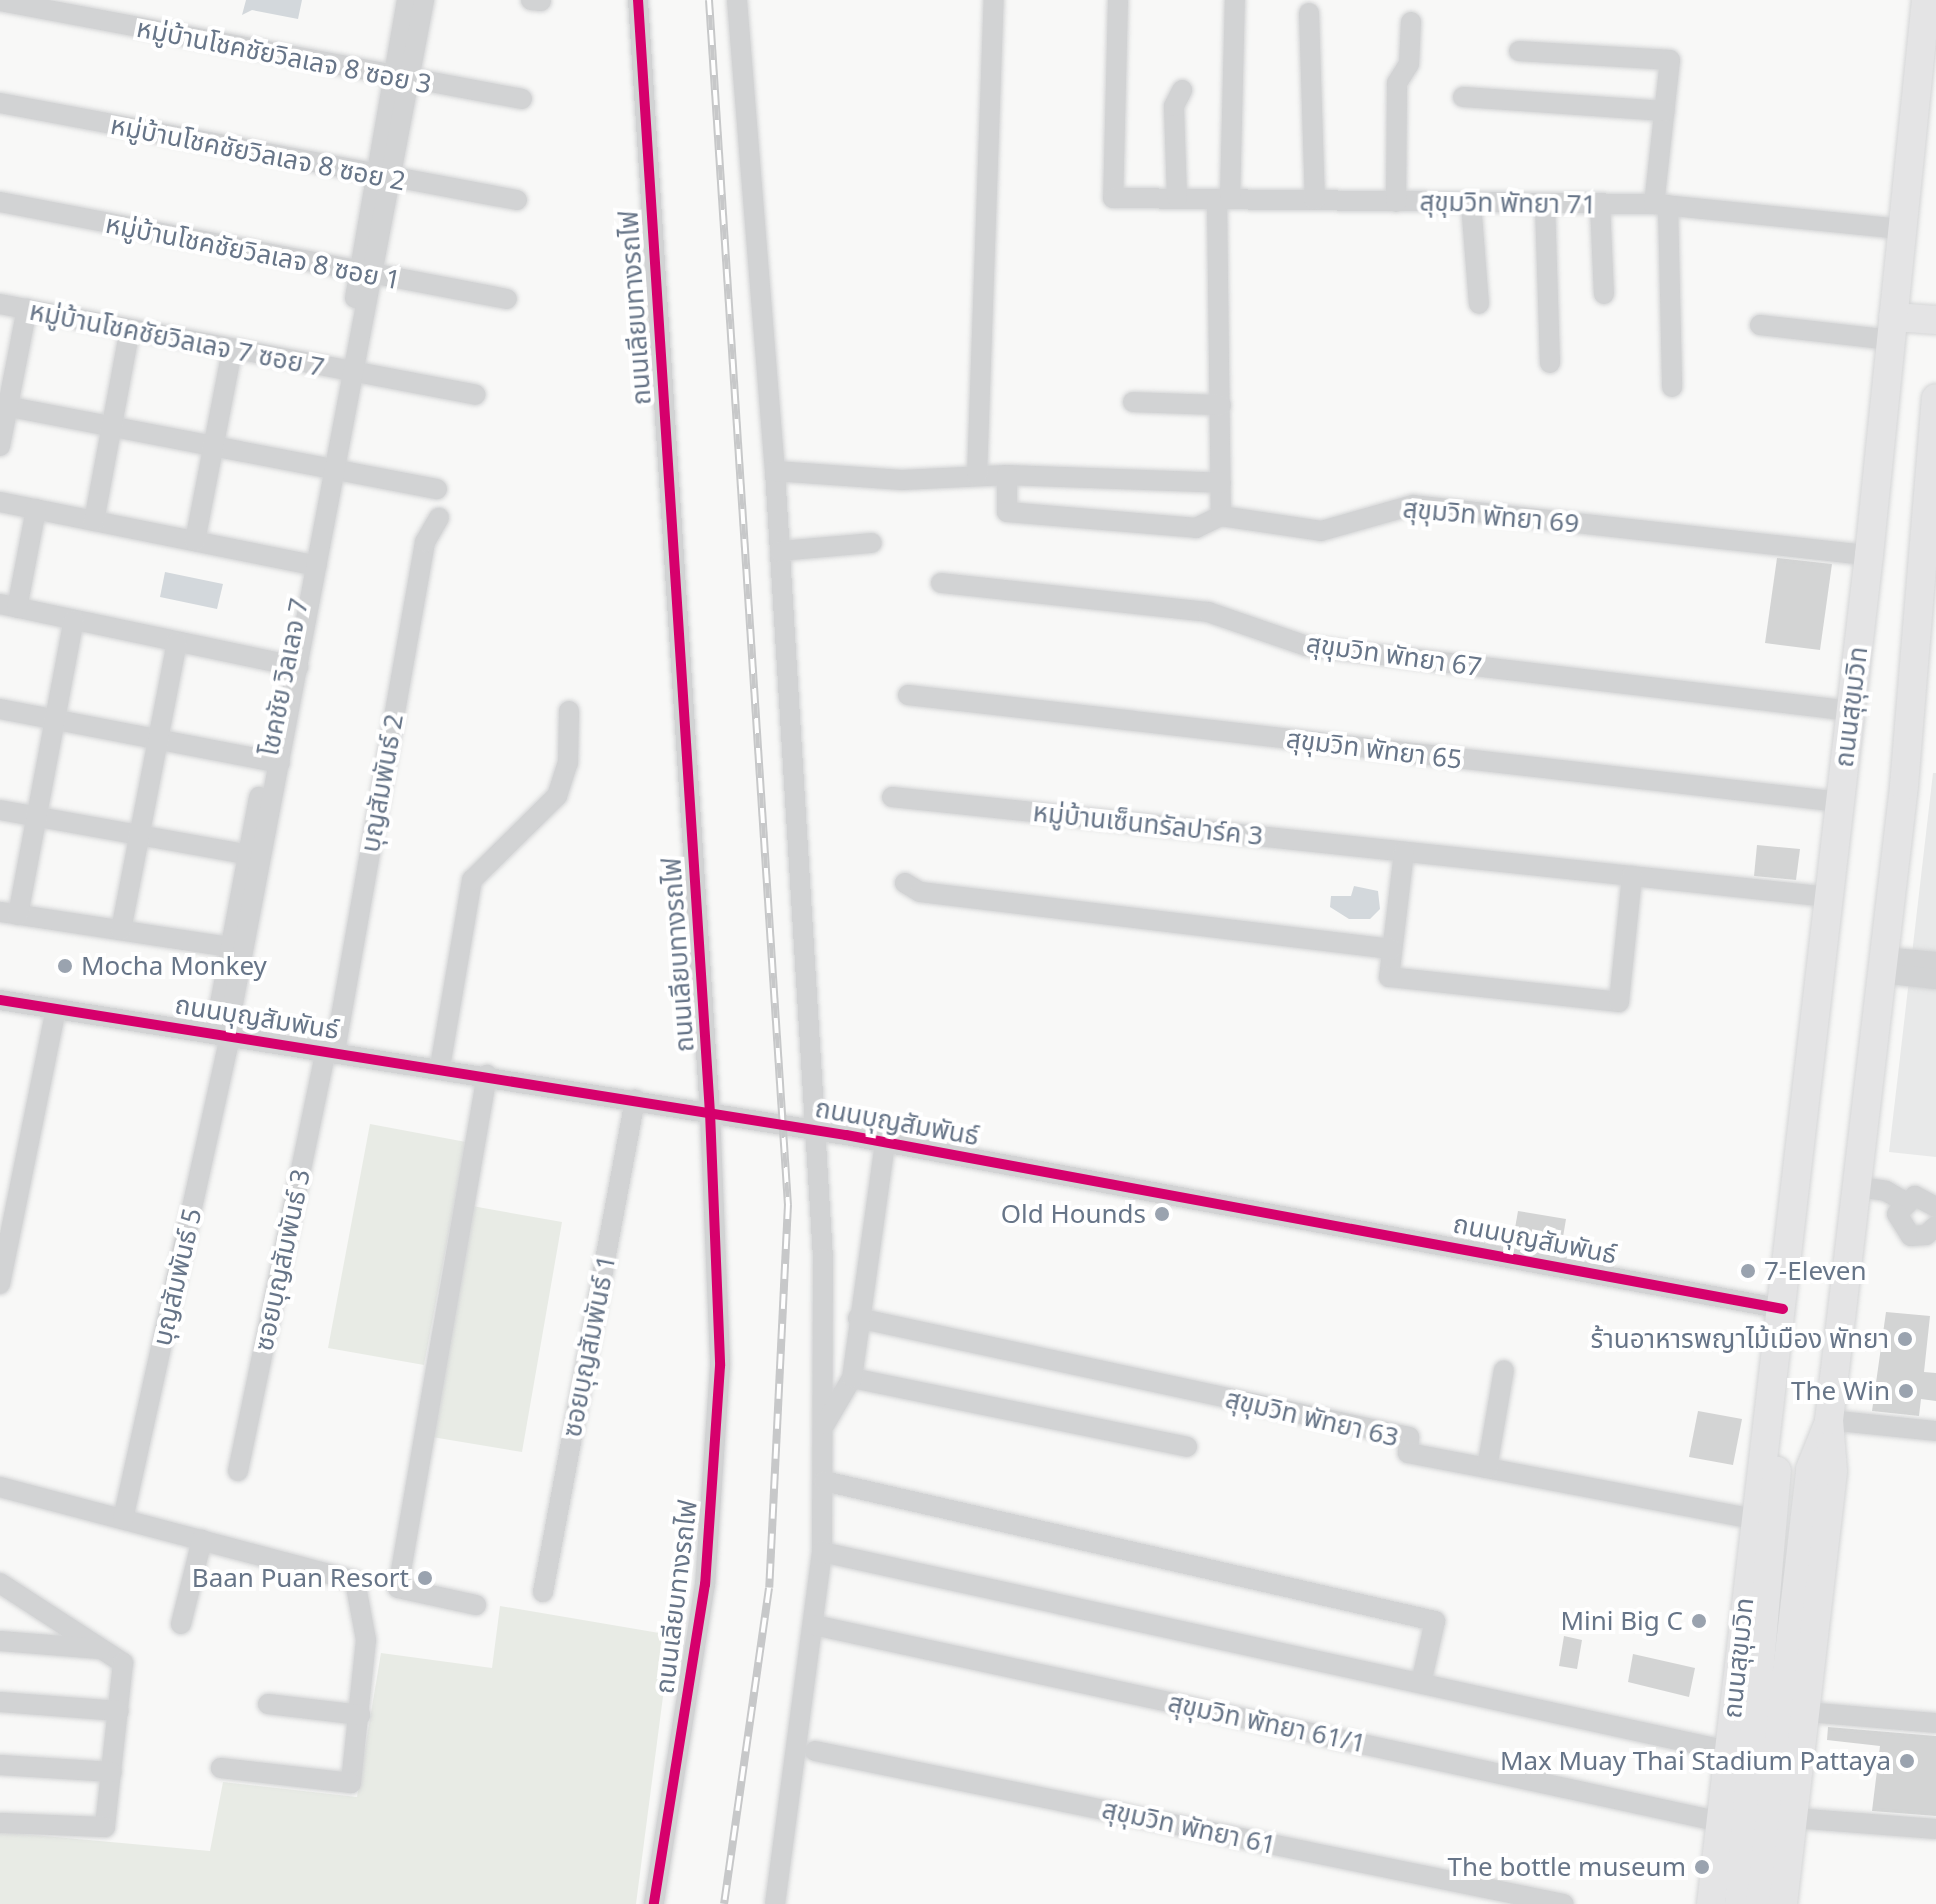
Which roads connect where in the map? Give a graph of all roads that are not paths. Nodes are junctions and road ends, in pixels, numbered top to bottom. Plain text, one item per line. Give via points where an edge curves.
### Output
1 (407, 0) edge
2 (424, 0) edge
3 (638, 0) edge
4 (737, 0) edge
5 (994, 0) edge
6 (1118, 0) edge
7 (1235, 0) edge
8 (1926, 0) edge
9 (0, 1) edge
10 (1309, 13) dead end
11 (1411, 22) dead end
12 (1519, 51) dead end
13 (401, 80) junction
14 (1182, 90) dead end
15 (1463, 97) dead end
16 (522, 99) dead end
17 (0, 103) edge
18 (1665, 111) junction
19 (384, 177) junction
20 (1177, 198) junction
21 (1224, 199) junction
22 (517, 200) dead end
23 (1315, 200) junction
24 (0, 202) edge
25 (1396, 202) junction
26 (1471, 203) junction
27 (1545, 204) junction
28 (1600, 204) junction
29 (1661, 205) junction
30 (1901, 229) junction
31 (366, 275) junction
32 (1604, 294) dead end
33 (507, 299) dead end
34 (0, 304) edge
35 (1479, 304) dead end
36 (27, 309) junction
37 (1936, 320) edge
38 (1760, 325) dead end
39 (1892, 328) junction
40 (130, 329) junction
41 (232, 350) junction
42 (1550, 363) dead end
43 (348, 373) junction
44 (1672, 387) dead end
45 (475, 395) dead end
46 (1936, 398) edge
47 (1133, 402) dead end
48 (4, 405) edge
49 (1221, 405) junction
50 (111, 425) junction
51 (212, 445) junction
52 (0, 446) edge
53 (330, 467) junction
54 (775, 471) junction
55 (1007, 475) junction
56 (977, 476) junction
57 (1221, 483) junction
58 (437, 489) dead end
59 (0, 502) edge
60 (36, 509) junction
61 (1221, 516) junction
62 (439, 518) dead end
63 (94, 521) junction
64 (195, 541) junction
65 (872, 543) dead end
66 (780, 551) junction
67 (1869, 555) junction
68 (1929, 555) edge
69 (312, 565) junction
70 (941, 583) dead end
71 (8, 606) edge
72 (74, 620) junction
73 (177, 642) junction
74 (293, 666) junction
75 (908, 695) dead end
76 (0, 709) edge
77 (569, 711) dead end
78 (1851, 711) junction
79 (55, 719) junction
80 (158, 739) junction
81 (273, 761) junction
82 (892, 797) dead end
83 (1840, 802) junction
84 (0, 810) edge
85 (35, 817) junction
86 (138, 835) junction
87 (1404, 852) junction
88 (254, 856) junction
89 (1632, 876) junction
90 (905, 883) dead end
91 (1829, 897) junction
92 (9, 913) edge
93 (121, 930) junction
94 (236, 949) junction
95 (1392, 949) junction
96 (1936, 962) edge
97 (1882, 965) junction
98 (1936, 979) edge
99 (0, 1000) edge
100 (56, 1009) junction
101 (224, 1034) junction
102 (331, 1050) junction
103 (440, 1067) junction
104 (487, 1075) junction
105 (635, 1100) junction
106 (710, 1112) junction
107 (817, 1130) junction
108 (885, 1142) junction
109 (1859, 1187) junction
110 (1903, 1201) junction
111 (1936, 1207) edge
112 (1935, 1230) edge
113 (0, 1284) edge
114 (1783, 1309) junction
115 (858, 1318) junction
116 (1504, 1370) dead end
117 (852, 1378) junction
118 (1772, 1414) junction
119 (1829, 1420) junction
120 (824, 1425) junction
121 (1936, 1431) edge
122 (1187, 1447) dead end
123 (1487, 1468) junction
124 (238, 1471) dead end
125 (824, 1481) junction
126 (0, 1487) edge
127 (123, 1519) junction
128 (1754, 1519) junction
129 (202, 1540) junction
130 (822, 1552) junction
131 (0, 1583) edge
132 (543, 1592) dead end
133 (476, 1605) dead end
134 (181, 1624) dead end
135 (814, 1625) junction
136 (0, 1641) edge
137 (104, 1649) junction
138 (1421, 1683) junction
139 (0, 1702) edge
140 (268, 1704) dead end
141 (119, 1711) junction
142 (1807, 1712) junction
143 (360, 1715) junction
144 (1936, 1723) edge
145 (815, 1751) dead end
146 (1728, 1751) junction
147 (0, 1765) edge
148 (221, 1768) dead end
149 (112, 1772) junction
150 (1794, 1818) junction
151 (1721, 1822) junction
152 (0, 1823) edge
153 (1936, 1829) edge
154 (654, 1904) edge
155 (775, 1904) edge
156 (1564, 1904) edge
157 (1711, 1904) edge
158 (1739, 1904) edge
159 (1760, 1904) edge
160 (1783, 1904) edge

1 - 13 street
2 - 13 street
3 - 106 street, ถนนเลียบทางรถไฟ
4 - 54 street
5 - 56 street
6 - 20 street, สุขุมวิท พัทยา 71 via 1113,198
7 - 21 street
8 - 30 highway, ถนนสุขุมวิท
9 - 13 street, หมู่บ้านโชคชัยวิลเลจ 8 ซอย 3
10 - 23 street
11 - 25 street via 1409,64 1397,83
12 - 18 street via 1670,60
13 - 16 street, หมู่บ้านโชคชัยวิลเลจ 8 ซอย 3
13 - 19 street, โชคชัย วิลเลจ 7
14 - 20 street via 1174,106
15 - 18 street
17 - 19 street, หมู่บ้านโชคชัยวิลเลจ 8 ซอย 2
18 - 29 street
19 - 22 street, หมู่บ้านโชคชัยวิลเลจ 8 ซอย 2
19 - 31 street, โชคชัย วิลเลจ 7
20 - 21 street, สุขุมวิท พัทยา 71
21 - 23 street, สุขุมวิท พัทยา 71
21 - 49 street
23 - 25 street, สุขุมวิท พัทยา 71
24 - 31 street, หมู่บ้านโชคชัยวิลเลจ 8 ซอย 1
25 - 26 street, สุขุมวิท พัทยา 71
26 - 27 street, สุขุมวิท พัทยา 71
26 - 35 street
27 - 28 street, สุขุมวิท พัทยา 71
27 - 42 street
28 - 29 street, สุขุมวิท พัทยา 71
28 - 32 street
29 - 30 street, สุขุมวิท พัทยา 71
29 - 44 street
30 - 39 highway, ถนนสุขุมวิท
31 - 33 street, หมู่บ้านโชคชัยวิลเลจ 8 ซอย 1
31 - 43 street, โชคชัย วิลเลจ 7
34 - 36 street, หมู่บ้านโชคชัยวิลเลจ 7 ซอย 7
36 - 40 street, หมู่บ้านโชคชัยวิลเลจ 7 ซอย 7
36 - 48 street
37 - 39 highway
38 - 39 street
39 - 67 highway, ถนนสุขุมวิท
40 - 41 street, หมู่บ้านโชคชัยวิลเลจ 7 ซอย 7
40 - 50 street
41 - 43 street, หมู่บ้านโชคชัยวิลเลจ 7 ซอย 7
41 - 51 street
43 - 45 street, หมู่บ้านโชคชัยวิลเลจ 7 ซอย 7
43 - 53 street, โชคชัย วิลเลจ 7
46 - 68 highway, ถนนสุขุมวิท
47 - 49 street
48 - 50 street
48 - 52 street
49 - 57 street
50 - 51 street
50 - 63 street
51 - 53 street
51 - 64 street
53 - 58 street
53 - 69 street, โชคชัย วิลเลจ 7
54 - 56 street via 902,480
54 - 66 street
55 - 56 street
55 - 57 street
55 - 61 street, สุขุมวิท พัทยา 69 via 1007,512 1196,528
57 - 61 street
59 - 60 street
60 - 63 street
60 - 71 street
61 - 67 street, สุขุมวิท พัทยา 69 via 1321,531 1413,505
62 - 102 street, บุญสัมพันธ์ 2 via 425,542
63 - 64 street
64 - 69 street
65 - 66 street
66 - 107 street
67 - 78 highway, ถนนสุขุมวิท
68 - 97 highway, ถนนสุขุมวิท
69 - 74 street, โชคชัย วิลเลจ 7
70 - 78 street, สุขุมวิท พัทยา 67 via 1208,612 1307,646
71 - 72 street
72 - 73 street
72 - 79 street
73 - 74 street
73 - 80 street
74 - 81 street, โชคชัย วิลเลจ 7
75 - 83 street, สุขุมวิท พัทยา 65
76 - 79 street
77 - 103 street via 568,763 557,796 472,880
78 - 83 highway, ถนนสุขุมวิท
79 - 80 street
79 - 85 street
80 - 81 street
80 - 86 street
81 - 88 street, โชคชัย วิลเลจ 7
82 - 87 street, หมู่บ้านเซ็นทรัลปาร์ค 3
83 - 91 highway, ถนนสุขุมวิท
84 - 85 street
85 - 86 street
85 - 92 street
86 - 88 street
86 - 93 street
87 - 89 street, หมู่บ้านเซ็นทรัลปาร์ค 3
87 - 95 street
88 - 94 street, โชคชัย วิลเลจ 7
89 - 91 street, หมู่บ้านเซ็นทรัลปาร์ค 3
89 - 95 street via 1619,1002 1389,977
90 - 95 street via 920,892
91 - 114 highway, ถนนสุขุมวิท
92 - 93 street
93 - 94 street
94 - 101 street, โชคชัย วิลเลจ 7
96 - 97 street
97 - 98 street
97 - 109 highway, ถนนสุขุมวิท
99 - 100 street, ถนนบุญสัมพันธ์
100 - 101 street, ถนนบุญสัมพันธ์
100 - 113 street
101 - 102 street, ถนนบุญสัมพันธ์
101 - 127 street, บุญสัมพันธ์ 5
102 - 103 street, ถนนบุญสัมพันธ์
102 - 124 street, ซอยบุญสัมพันธ์ 3
103 - 104 street, ถนนบุญสัมพันธ์
104 - 105 street, ถนนบุญสัมพันธ์
104 - 133 street via 398,1588
105 - 106 street, ถนนบุญสัมพันธ์
105 - 132 street, ซอยบุญสัมพันธ์ 1
106 - 107 street, ถนนบุญสัมพันธ์
106 - 154 street, ถนนเลียบทางรถไฟ via 720,1366 705,1584
107 - 108 street, ถนนบุญสัมพันธ์
107 - 120 street
108 - 114 street, ถนนบุญสัมพันธ์
108 - 115 street
109 - 110 street via 1886,1191
109 - 119 highway, ถนนสุขุมวิท
110 - 111 street via 1921,1196
110 - 112 street via 1897,1221 1905,1233 1919,1237
114 - 118 highway, ถนนสุขุมวิท
115 - 117 street
115 - 123 street, สุขุมวิท พัทยา 63 via 1409,1437 1408,1453
116 - 123 street
117 - 120 street
117 - 122 street
118 - 128 highway, ถนนสุขุมวิท
118 - 158 highway, ถนนสุขุมวิท via 1777,1475
119 - 121 street
119 - 142 highway, ถนนสุขุมวิท via 1833,1471
119 - 159 highway, ถนนสุขุมวิท via 1810,1469
120 - 125 street
123 - 128 street, สุขุมวิท พัทยา 63
125 - 130 street
125 - 138 street via 1435,1621
126 - 127 street
127 - 129 street
128 - 146 highway, ถนนสุขุมวิท
129 - 134 street
129 - 143 street via 355,1581 366,1640
130 - 135 street
130 - 138 street
131 - 137 street
135 - 151 street, สุขุมวิท พัทยา 61/1
135 - 155 street
136 - 137 street
137 - 141 street via 123,1663
138 - 146 street
139 - 141 street
140 - 143 street
141 - 149 street
142 - 144 street
142 - 150 highway, ถนนสุขุมวิท
143 - 148 street via 351,1783
145 - 156 street, สุขุมวิท พัทยา 61
146 - 151 highway, ถนนสุขุมวิท
147 - 149 street
149 - 152 street via 105,1827
150 - 153 street
150 - 160 highway, ถนนสุขุมวิท
151 - 157 highway, ถนนสุขุมวิท

